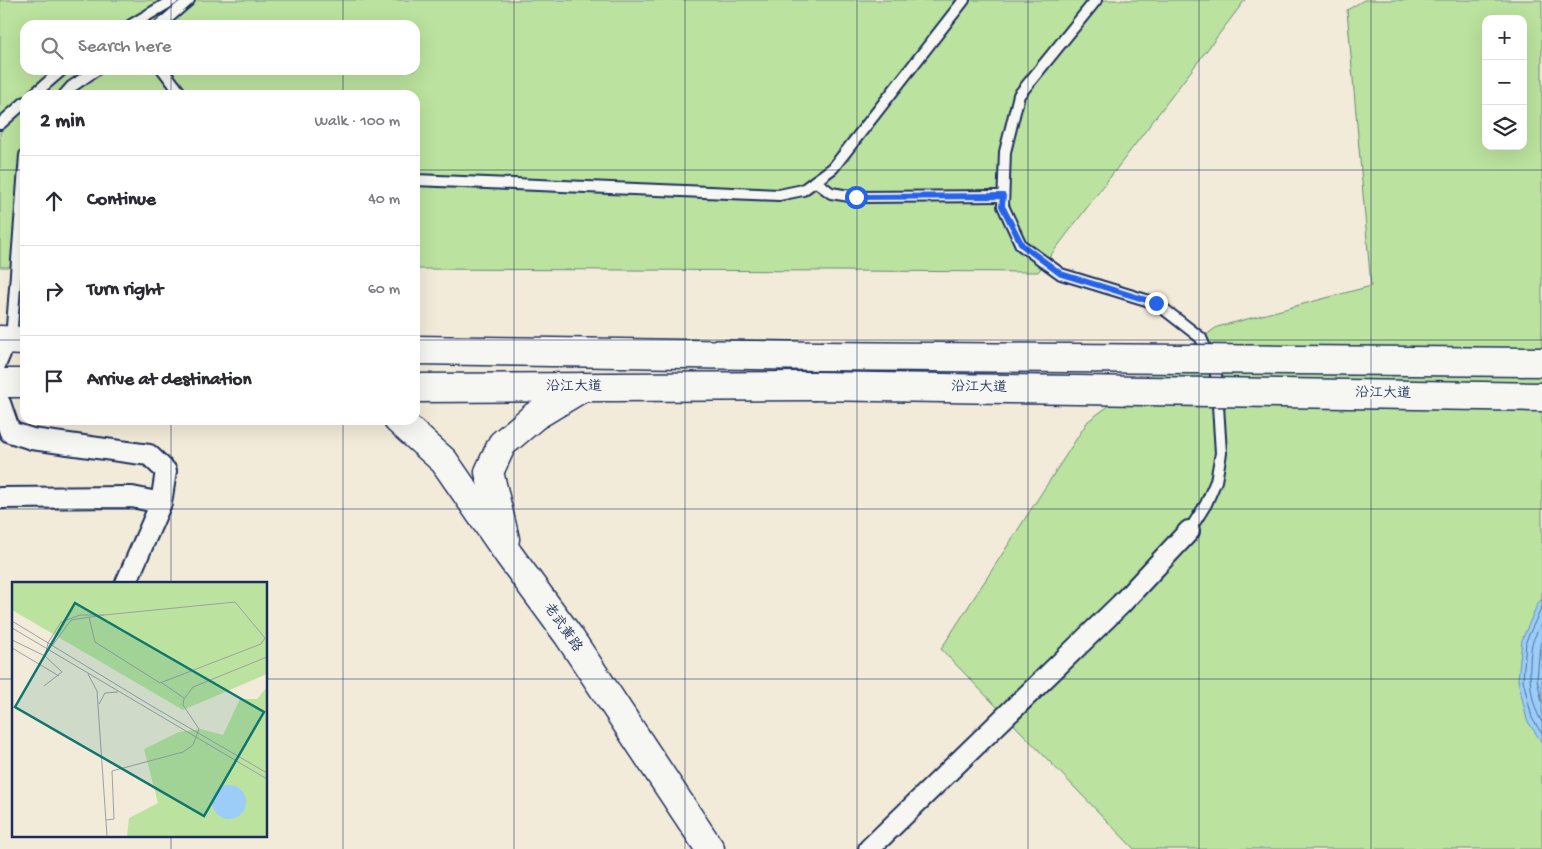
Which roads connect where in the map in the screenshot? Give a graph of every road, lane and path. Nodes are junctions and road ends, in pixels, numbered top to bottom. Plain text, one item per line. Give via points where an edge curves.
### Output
1 (173, 0) edge
2 (189, 0) edge
3 (964, 0) edge
4 (1096, 0) edge
5 (139, 20) edge
6 (166, 20) edge
7 (56, 75) edge
8 (89, 75) edge
9 (167, 75) edge
10 (39, 90) edge
11 (68, 90) edge
12 (178, 90) edge
13 (20, 106) edge
14 (0, 124) edge
15 (420, 180) edge
16 (815, 181) junction
17 (1003, 196) junction
18 (20, 226) edge
19 (12, 340) edge
20 (420, 350) edge
21 (1542, 362) edge
22 (0, 366) edge
23 (0, 383) edge
24 (20, 383) edge
25 (584, 387) junction
26 (420, 388) edge
27 (1542, 397) edge
28 (0, 403) edge
29 (404, 425) edge
30 (5, 432) edge
31 (0, 498) edge
32 (161, 503) junction
33 (1190, 531) joint
34 (509, 555) junction
35 (126, 582) edge
36 (710, 849) edge
37 (869, 849) edge

1 - 5 lane
2 - 6 lane
3 - 16 lane via 833,168
4 - 17 lane via 1019,95 1005,152
7 - 10 lane
8 - 11 lane
9 - 12 lane
13 - 14 lane
15 - 16 lane via 779,196 803,190
16 - 17 lane via 831,193 856,197
17 - 33 lane via 1002,206 1022,245 1061,274 1156,303 1202,338 1216,374 1221,453 1213,489
18 - 19 lane
19 - 22 lane
20 - 21 main road, bridge
23 - 24 main road
25 - 26 main road, 沿江大道
25 - 27 main road, 沿江大道, bridge via 813,386
25 - 34 main road via 535,416 502,444 489,472
28 - 30 street
29 - 34 main road, 老武黄路 via 444,461
30 - 32 street via 32,439 149,455 166,471
31 - 32 street via 132,497
32 - 35 street
33 - 37 street via 1121,604
34 - 36 main road, 老武黄路 via 568,635

